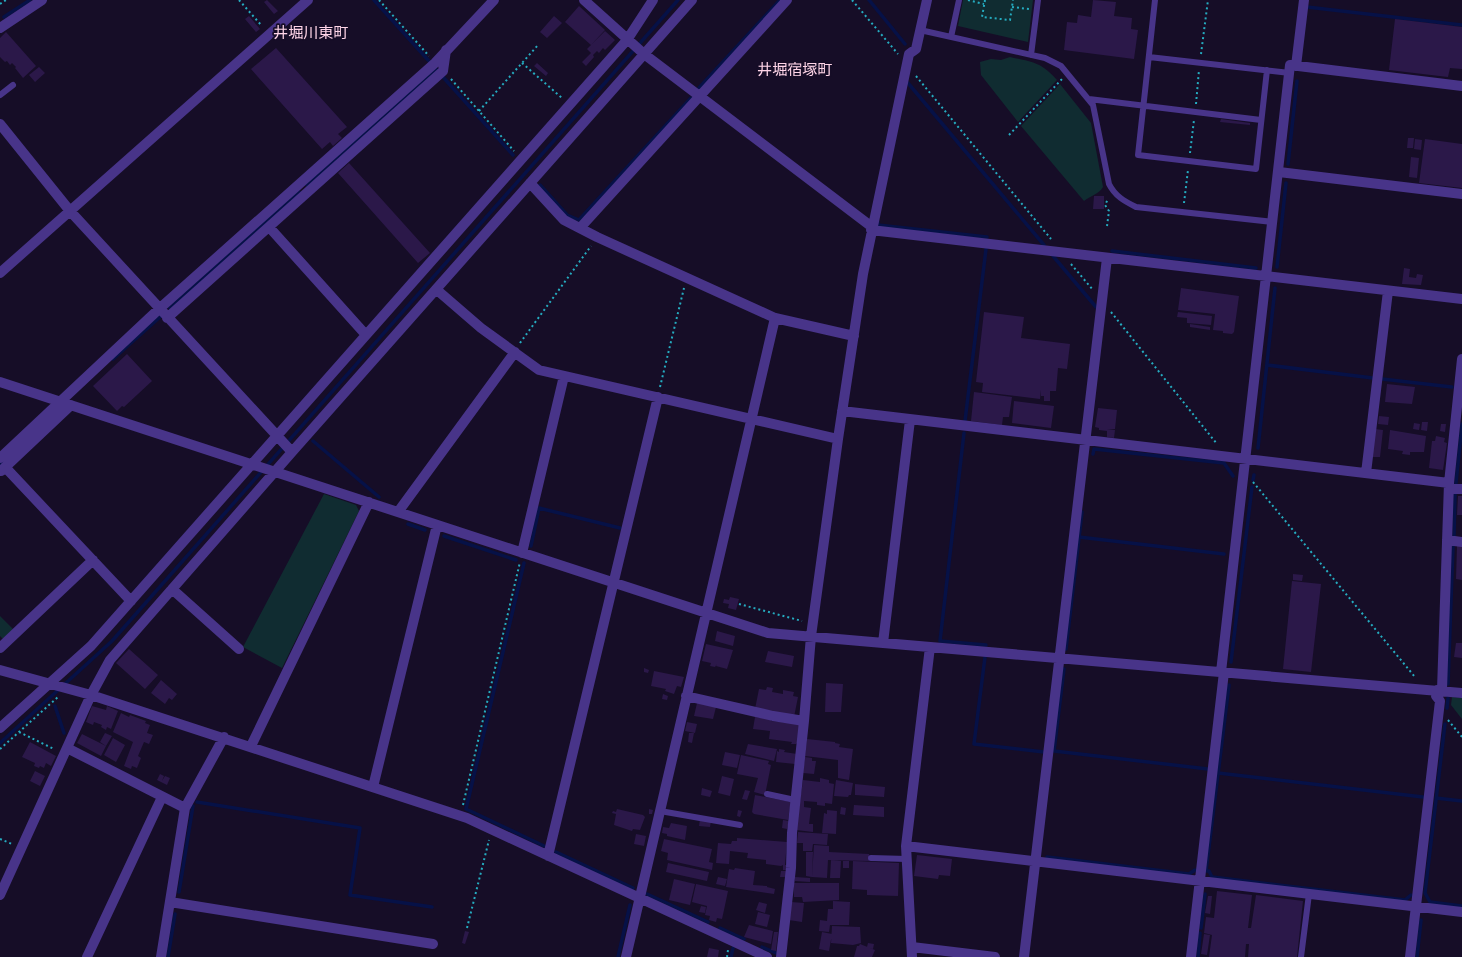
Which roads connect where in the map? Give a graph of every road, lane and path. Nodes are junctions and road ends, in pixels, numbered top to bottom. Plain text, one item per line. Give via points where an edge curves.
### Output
1 (6, 0) edge
2 (42, 0) edge
3 (239, 0) edge
4 (308, 0) edge
5 (379, 0) edge
6 (494, 0) edge
7 (584, 0) edge
8 (653, 0) edge
9 (692, 0) edge
10 (787, 0) edge
11 (852, 0) edge
12 (927, 0) edge
13 (959, 0) edge
14 (966, 0) edge
15 (985, 0) edge
16 (1013, 0) edge
17 (1038, 0) edge
18 (1155, 0) edge
19 (1304, 0) edge
20 (0, 4) edge
21 (984, 4) junction
22 (1012, 7) junction
23 (1036, 10) junction
24 (0, 28) edge
25 (920, 30) junction
26 (270, 34) junction
27 (951, 37) junction
28 (629, 41) junction
29 (540, 44) dead end
30 (446, 50) junction
31 (642, 52) junction
32 (1031, 55) junction
33 (1149, 56) junction
34 (435, 63) junction
35 (522, 63) junction
36 (907, 65) junction
37 (1267, 70) junction
38 (1293, 70) junction
39 (444, 71) junction
40 (1067, 73) junction
41 (13, 85) dead end
42 (1462, 86) edge
43 (0, 95) edge
44 (700, 96) junction
45 (1089, 99) junction
46 (569, 105) junction
47 (1144, 105) junction
48 (479, 110) junction
49 (1261, 120) junction
50 (0, 124) edge
51 (1009, 135) dead end
52 (521, 159) junction
53 (1278, 172) junction
54 (530, 183) junction
55 (299, 184) junction
56 (308, 192) junction
57 (1113, 192) junction
58 (1462, 194) edge
59 (70, 211) junction
60 (1273, 222) junction
61 (1106, 226) dead end
62 (269, 227) junction
63 (580, 228) junction
64 (872, 228) junction
65 (597, 237) junction
66 (1061, 252) junction
67 (1107, 258) junction
68 (0, 273) edge
69 (1267, 277) junction
70 (687, 278) junction
71 (436, 290) junction
72 (1388, 291) junction
73 (1462, 299) edge
74 (1102, 300) junction
75 (159, 309) junction
76 (167, 318) junction
77 (774, 318) junction
78 (366, 335) junction
79 (854, 336) junction
80 (514, 352) junction
81 (1462, 359) edge
82 (564, 376) junction
83 (0, 382) edge
84 (1460, 387) edge
85 (658, 398) junction
86 (60, 401) junction
87 (71, 405) junction
88 (842, 411) junction
89 (750, 419) junction
90 (910, 420) junction
91 (279, 438) junction
92 (838, 439) junction
93 (1085, 441) junction
94 (291, 451) junction
95 (1229, 458) junction
96 (1246, 460) junction
97 (256, 465) junction
98 (2, 466) edge
99 (274, 470) junction
100 (1244, 471) junction
101 (1366, 473) junction
102 (1449, 486) junction
103 (1462, 489) edge
104 (369, 502) junction
105 (398, 512) junction
106 (437, 525) junction
107 (1447, 540) junction
108 (1462, 542) edge
109 (522, 553) junction
110 (93, 560) junction
111 (613, 584) junction
112 (172, 589) junction
113 (131, 601) junction
114 (739, 604) dead end
115 (705, 614) junction
116 (813, 624) junction
117 (811, 636) junction
118 (883, 643) junction
119 (930, 647) junction
120 (0, 648) edge
121 (239, 649) dead end
122 (1059, 658) junction
123 (0, 670) edge
124 (1223, 672) junction
125 (53, 684) junction
126 (67, 688) junction
127 (1424, 689) junction
128 (1439, 690) junction
129 (1462, 693) edge
130 (91, 695) junction
131 (686, 696) junction
132 (1439, 710) junction
133 (804, 721) junction
134 (0, 728) edge
135 (19, 732) junction
136 (1462, 737) edge
137 (224, 738) junction
138 (251, 746) junction
139 (0, 749) edge
140 (66, 751) junction
141 (373, 787) junction
142 (767, 794) dead end
143 (162, 797) junction
144 (795, 800) junction
145 (185, 808) junction
146 (660, 811) junction
147 (460, 816) junction
148 (740, 825) dead end
149 (492, 830) junction
150 (906, 846) junction
151 (548, 856) junction
152 (871, 858) dead end
153 (907, 858) junction
154 (1036, 862) junction
155 (1200, 881) junction
156 (1309, 894) junction
157 (0, 895) edge
158 (640, 898) junction
159 (170, 902) junction
160 (1416, 906) junction
161 (1462, 912) edge
162 (467, 928) dead end
163 (433, 944) dead end
164 (912, 952) edge
165 (87, 957) edge
166 (161, 957) edge
167 (626, 957) edge
168 (767, 957) edge
169 (781, 957) edge
170 (995, 957) edge
171 (1024, 957) edge
172 (1191, 957) edge
173 (1301, 957) edge
174 (1410, 957) edge

1 - 20 path
2 - 24 street
3 - 26 path
4 - 26 street
5 - 34 path
6 - 30 street
7 - 28 street
8 - 28 street
9 - 31 street
10 - 44 street
11 - 36 path
12 - 25 street
13 - 27 lane
14 - 21 path
15 - 21 path
16 - 22 path
17 - 23 lane
18 - 33 lane
19 - 38 street
21 - 22 path via 982,17 1010,20
22 - 23 path
23 - 32 lane
25 - 27 lane
25 - 36 street via 916,49 909,54
26 - 59 street
27 - 32 lane
28 - 31 street
28 - 46 street
29 - 35 path
30 - 34 street
30 - 39 street
31 - 44 street
31 - 54 street
32 - 40 lane via 1045,58 1061,66
33 - 37 lane
33 - 47 lane
34 - 55 street
35 - 46 path
35 - 48 path
36 - 64 street
36 - 66 path
37 - 38 lane
37 - 49 lane
38 - 42 street
38 - 53 street
39 - 48 path
39 - 56 street
40 - 45 lane
40 - 51 path
41 - 43 lane
44 - 63 street
44 - 64 street
45 - 47 lane
45 - 57 lane via 1094,105 1109,184
46 - 52 street
47 - 49 lane
47 - 49 lane via 1138,155 1256,169
48 - 52 path
50 - 59 street
52 - 78 street
53 - 58 street
53 - 60 street
54 - 63 street via 564,220
54 - 71 street
55 - 56 street
55 - 75 street
56 - 62 street
57 - 60 lane via 1124,202 1136,207
57 - 61 path via 1106,201 1109,211
59 - 68 street
59 - 75 street
60 - 69 street
62 - 76 street
62 - 78 street
63 - 65 street
64 - 66 street
64 - 79 street
65 - 70 street
65 - 80 path
66 - 67 street
66 - 74 path
67 - 69 street
67 - 74 street
69 - 72 street
69 - 96 street
70 - 77 street
70 - 85 path
71 - 80 street
71 - 94 street
72 - 73 street
72 - 101 street
74 - 93 street
74 - 95 path
75 - 76 street
75 - 86 street
76 - 91 street
77 - 79 street
77 - 89 street
78 - 91 street
79 - 88 street
80 - 82 street via 538,370
80 - 105 street
81 - 84 street
82 - 85 street
82 - 109 street
83 - 86 street
84 - 102 street
85 - 89 street
85 - 111 street
86 - 87 street
86 - 98 street
87 - 97 street
87 - 98 street
88 - 90 street
88 - 92 street
89 - 92 street
89 - 115 street
90 - 93 street
90 - 118 street
91 - 94 street
91 - 97 street
92 - 116 street
93 - 95 street
93 - 122 street
94 - 99 street
95 - 96 street
96 - 100 street
96 - 101 street
97 - 99 street
97 - 113 street
98 - 110 street
99 - 104 street
99 - 112 street
100 - 124 street
100 - 127 path
101 - 102 street
102 - 103 street
102 - 107 street
104 - 105 street
104 - 138 street
105 - 106 street
106 - 109 street
106 - 141 street
107 - 108 street
107 - 128 street
109 - 111 street
109 - 147 path
110 - 113 street
110 - 120 street
111 - 115 street
111 - 151 street
112 - 121 street
112 - 130 street via 110,660
113 - 125 street via 92,646
114 - 116 path
115 - 117 street via 768,633
115 - 131 street
116 - 117 street
117 - 118 street
117 - 133 street
118 - 119 street
119 - 122 street
119 - 150 street
122 - 124 street
122 - 154 street
123 - 125 street
124 - 127 street
124 - 155 street
125 - 126 street
125 - 134 street
126 - 130 street
126 - 135 path
127 - 128 street
128 - 129 street
128 - 132 street via 1436,696 1440,701
130 - 137 street
130 - 140 street
131 - 133 street
131 - 146 street
132 - 136 path
132 - 160 street
133 - 144 street
135 - 139 path
135 - 140 path
137 - 138 street
137 - 145 street
138 - 141 street
140 - 143 street
140 - 157 street
141 - 147 street
142 - 144 lane
143 - 145 street
143 - 165 street
144 - 169 street via 791,868
145 - 159 street
146 - 148 lane
146 - 158 street
147 - 149 street
149 - 151 street
149 - 162 path
150 - 153 street
150 - 154 street
151 - 158 street
152 - 153 lane
153 - 164 street
154 - 155 street
154 - 171 street
155 - 156 street
155 - 172 street
156 - 160 street
156 - 173 lane
158 - 167 street
158 - 168 street
159 - 163 street
159 - 166 street
160 - 161 street
160 - 174 street
164 - 170 street

